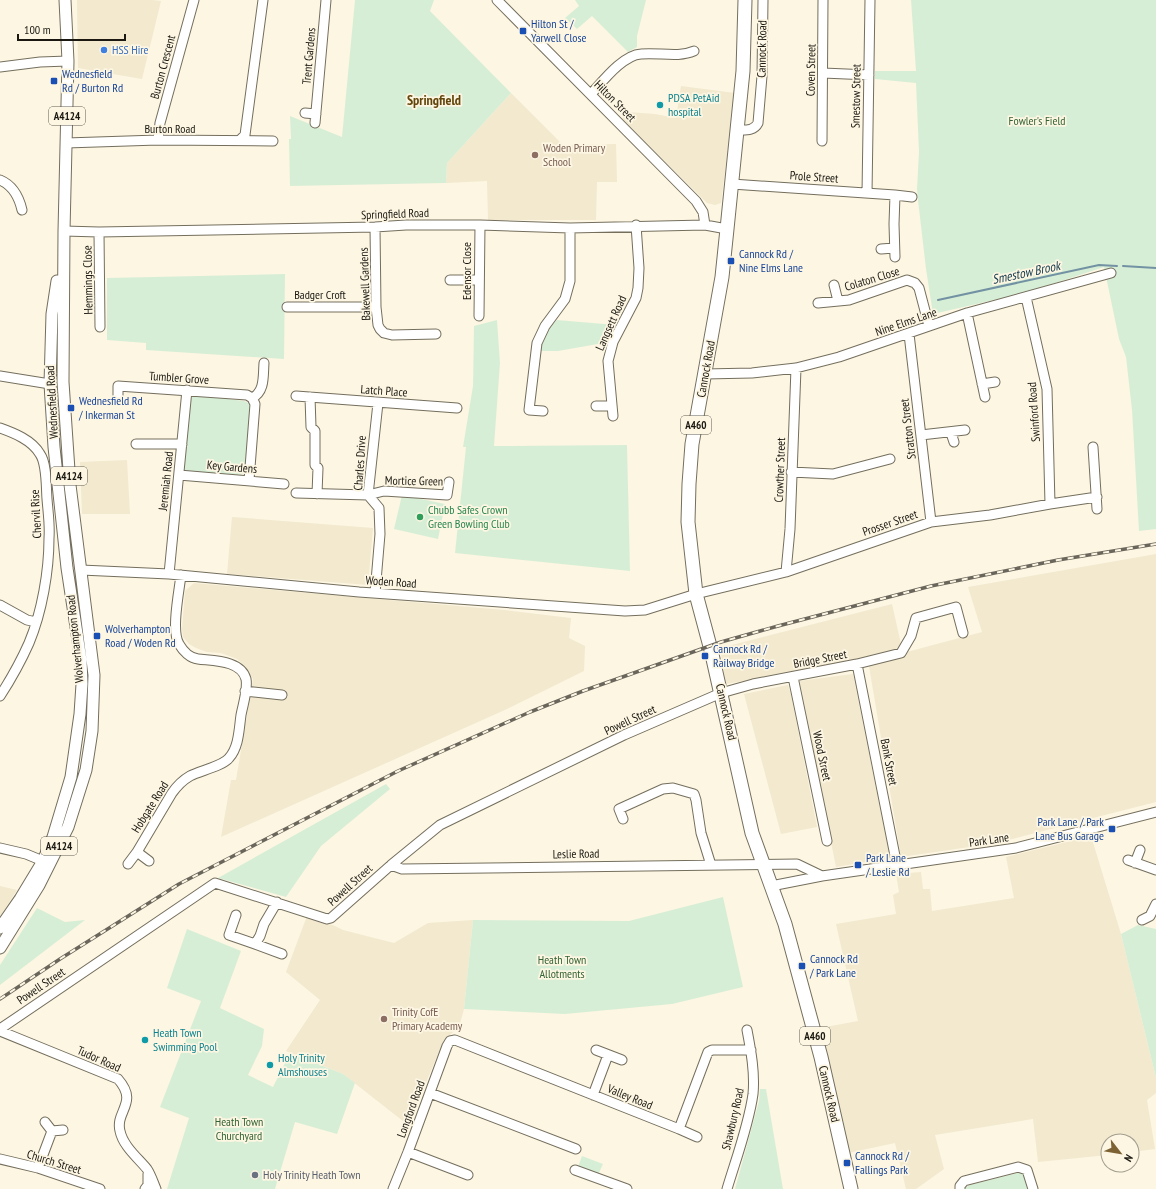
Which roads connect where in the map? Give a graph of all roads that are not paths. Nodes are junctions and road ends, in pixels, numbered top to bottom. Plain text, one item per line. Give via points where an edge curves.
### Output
1 (65, 0) edge
2 (194, 0) edge
3 (263, 0) edge
4 (326, 0) edge
5 (497, 0) edge
6 (745, 0) edge
7 (763, 0) edge
8 (823, 0) edge
9 (870, 0) edge
10 (694, 51) dead end
11 (68, 61) junction
12 (0, 67) edge
13 (823, 73) junction
14 (869, 75) junction
15 (591, 94) junction
16 (305, 113) dead end
17 (738, 130) junction
18 (158, 140) junction
19 (240, 140) junction
20 (273, 141) dead end
21 (822, 141) dead end
22 (66, 143) junction
23 (0, 180) edge
24 (732, 184) junction
25 (867, 193) junction
26 (895, 195) junction
27 (912, 197) dead end
28 (22, 210) dead end
29 (480, 225) junction
30 (636, 225) junction
31 (705, 225) junction
32 (375, 227) junction
33 (570, 228) junction
34 (727, 229) junction
35 (64, 231) junction
36 (99, 232) junction
37 (881, 249) dead end
38 (1111, 272) dead end
39 (450, 280) dead end
40 (479, 280) junction
41 (834, 285) dead end
42 (1026, 297) junction
43 (838, 301) junction
44 (818, 303) dead end
45 (287, 307) dead end
46 (376, 307) junction
47 (967, 313) junction
48 (479, 316) dead end
49 (929, 326) junction
50 (100, 327) dead end
51 (436, 334) dead end
52 (909, 334) junction
53 (264, 363) dead end
54 (796, 368) junction
55 (705, 374) junction
56 (0, 376) edge
57 (63, 382) junction
58 (995, 382) dead end
59 (50, 384) junction
60 (982, 384) junction
61 (187, 390) junction
62 (296, 396) dead end
63 (310, 397) junction
64 (985, 397) dead end
65 (252, 398) junction
66 (118, 400) dead end
67 (378, 403) junction
68 (596, 406) dead end
69 (612, 406) junction
70 (457, 408) dead end
71 (543, 411) dead end
72 (613, 416) dead end
73 (0, 428) edge
74 (965, 430) dead end
75 (951, 432) junction
76 (921, 436) junction
77 (954, 442) dead end
78 (136, 444) dead end
79 (182, 444) junction
80 (1093, 447) dead end
81 (890, 460) dead end
82 (791, 472) junction
83 (179, 475) junction
84 (249, 480) junction
85 (449, 482) dead end
86 (284, 484) dead end
87 (296, 493) dead end
88 (317, 494) junction
89 (368, 495) junction
90 (1097, 497) junction
91 (1050, 504) junction
92 (1097, 509) dead end
93 (932, 522) junction
94 (67, 568) junction
95 (81, 570) junction
96 (786, 572) junction
97 (169, 574) junction
98 (181, 575) junction
99 (375, 593) junction
100 (696, 594) junction
101 (0, 605) edge
102 (36, 622) junction
103 (963, 633) dead end
104 (857, 664) junction
105 (793, 677) junction
106 (2, 690) edge
107 (245, 690) junction
108 (721, 692) junction
109 (282, 695) dead end
110 (1156, 812) edge
111 (623, 818) dead end
112 (827, 841) dead end
113 (0, 848) edge
114 (1140, 850) dead end
115 (137, 852) junction
116 (149, 861) dead end
117 (47, 862) junction
118 (128, 864) dead end
119 (762, 864) junction
120 (391, 865) junction
121 (711, 865) junction
122 (897, 866) junction
123 (1156, 870) edge
124 (822, 876) junction
125 (771, 886) junction
126 (277, 902) junction
127 (1156, 904) edge
128 (236, 914) dead end
129 (1153, 918) edge
130 (1142, 920) dead end
131 (0, 928) edge
132 (255, 944) junction
133 (0, 948) edge
134 (282, 954) dead end
135 (0, 1030) edge
136 (747, 1030) dead end
137 (455, 1040) joint
138 (596, 1050) dead end
139 (751, 1050) junction
140 (608, 1055) junction
141 (622, 1060) dead end
142 (430, 1092) junction
143 (593, 1095) junction
144 (45, 1122) dead end
145 (678, 1129) junction
146 (63, 1130) dead end
147 (52, 1131) junction
148 (697, 1137) dead end
149 (576, 1149) dead end
150 (408, 1152) junction
151 (0, 1159) edge
152 (38, 1168) junction
153 (148, 1170) junction
154 (575, 1170) dead end
155 (468, 1175) dead end
156 (100, 1189) edge
157 (145, 1189) edge
158 (156, 1189) edge
159 (393, 1189) edge
160 (627, 1189) edge
161 (727, 1189) edge
162 (851, 1189) edge
163 (960, 1189) edge
164 (1033, 1189) edge

1 - 11 main road, Wednesfield Road / A4124
2 - 18 street, Burton Crescent via 160,123
3 - 19 street via 245,135
4 - 16 street, Trent Gardens via 315,119
5 - 15 street, Hilton Street
6 - 17 highway, Cannock Road / A460
7 - 17 street, Cannock Road via 762,76 758,123 753,129
8 - 13 street, Coven Street
9 - 14 street, Smestow Street
10 - 15 street via 686,54 640,54 625,59
11 - 12 street
11 - 22 main road, Wednesfield Road / A4124
13 - 14 street
13 - 21 street, Coven Street
14 - 25 street, Smestow Street
15 - 31 street, Hilton Street via 696,201 703,212
17 - 24 highway, Cannock Road / A460
18 - 19 street, Burton Road
18 - 22 street, Burton Road
19 - 20 street, Burton Road
22 - 35 main road, Wednesfield Road / A4124
23 - 28 street via 9,185 15,193
24 - 25 street, Prole Street
24 - 34 highway, Cannock Road / A460
25 - 26 street, Prole Street
26 - 27 street, Prole Street
26 - 37 street via 895,252
29 - 32 street, Springfield Road
29 - 33 street, Springfield Road
29 - 40 street, Edensor Close
30 - 31 street, Springfield Road
30 - 33 street, Springfield Road
30 - 69 street, Langsett Road via 638,288 636,298 613,342 608,361
31 - 34 street, Springfield Road
32 - 36 street, Springfield Road
32 - 46 street, Bakewell Gardens
33 - 71 street via 570,281 565,299 545,326 537,343 529,410
34 - 55 highway, Cannock Road / A460 via 722,277
35 - 36 street, Springfield Road
35 - 57 main road, Wednesfield Road / A4124
35 - 59 main road, Wednesfield Road / A4124 via 52,314
36 - 50 street, Hemmings Close
38 - 42 street, Nine Elms Lane
39 - 40 street
40 - 48 street, Edensor Close
41 - 43 street, Colaton Close
42 - 47 street, Nine Elms Lane
42 - 91 street, Swinford Road via 1047,389
43 - 44 street, Colaton Close
43 - 49 street, Colaton Close via 849,300 908,280 919,288
45 - 46 street, Badger Croft
46 - 51 street, Bakewell Gardens via 378,325 384,333
47 - 49 street, Nine Elms Lane
47 - 60 street
49 - 52 street, Nine Elms Lane
52 - 54 street, Nine Elms Lane
52 - 76 street, Stratton Street
53 - 65 street via 261,391
54 - 55 street, Nine Elms Lane
54 - 82 street, Crowther Street
55 - 100 highway, Cannock Road / A460 via 692,444 689,484 688,522
56 - 59 street
57 - 59 main road
57 - 95 main road, Wednesfield Road / A4124 via 70,485
58 - 60 street
59 - 94 main road, Wednesfield Road / A4124
60 - 64 street
61 - 65 street, Tumbler Grove via 247,395
61 - 66 street, Tumbler Grove via 118,386
61 - 79 street, Jeremiah Road
62 - 63 street, Latch Place
63 - 67 street, Latch Place
63 - 88 street via 311,427 315,431 315,465 318,468
65 - 84 street via 255,404
67 - 70 street, Latch Place
67 - 89 street, Charles Drive
68 - 69 street
69 - 72 street, Langsett Road
73 - 102 street, Chervil Rise via 35,446 42,455 45,471 48,564
74 - 75 street
75 - 76 street
75 - 77 street
76 - 93 street, Stratton Street
78 - 79 street
79 - 83 street, Jeremiah Road
80 - 90 street
81 - 82 street via 833,474
82 - 96 street, Crowther Street
83 - 84 street, Key Gardens
83 - 97 street, Jeremiah Road
84 - 86 street, Key Gardens
85 - 89 street, Mortice Green via 448,495 384,491
87 - 88 street
88 - 89 street
89 - 99 street, Charles Drive via 379,508 380,534
90 - 91 street, Prosser Street
90 - 92 street
91 - 93 street, Prosser Street
93 - 96 street, Prosser Street
94 - 95 main road
94 - 117 main road, Wolverhampton Road / A4124 via 81,660 80,714 71,777
95 - 97 street, Woden Road
95 - 117 main road, Wolverhampton Road / A4124 via 94,675 92,731 86,770 68,827
96 - 100 street, Prosser Street
97 - 98 street, Woden Road
98 - 99 street, Woden Road
98 - 107 street, Hobgate Road via 175,629 179,645 188,655 197,659 238,667 246,678
99 - 100 street, Woden Road via 624,611 645,610
100 - 108 highway, Cannock Road / A460
101 - 102 street via 27,620
102 - 106 street, Chervil Rise via 30,642 14,674
103 - 104 street, Bridge Street via 956,607 916,618 911,636 901,654
104 - 105 street, Bridge Street
104 - 122 street, Bank Street
105 - 108 street, Bridge Street
105 - 112 street, Wood Street
107 - 109 street
107 - 115 street, Hobgate Road via 236,745 228,759 190,776 179,784
108 - 119 highway, Cannock Road / A460 via 752,834
108 - 120 street, Powell Street via 624,735 440,825
110 - 122 street, Park Lane via 1016,848
111 - 121 street via 619,809 663,789 673,788 694,794 701,833
113 - 117 street
114 - 123 street via 1132,861
115 - 116 street
115 - 118 street, Hobgate Road
117 - 131 main road, Wolverhampton Road / A4124
117 - 133 main road, Wolverhampton Road / A4124 via 35,892
119 - 121 street, Leslie Road
119 - 124 street via 797,864
119 - 125 highway, Cannock Road / A460
120 - 121 street, Leslie Road via 402,868
120 - 126 street, Powell Street via 331,918 327,919
122 - 124 street, Park Lane
124 - 125 street, Park Lane
125 - 162 highway, Cannock Road / A460 via 785,924 821,1057
126 - 132 street
126 - 135 street, Powell Street via 215,883
127 - 129 street
128 - 132 street via 229,936
129 - 130 street
132 - 134 street
135 - 153 street, Tudor Road via 118,1079 127,1094 119,1130 129,1148
136 - 139 street, Shawbury Road
137 - 142 street, Longford Road via 450,1041 447,1046
137 - 143 street, Valley Road
138 - 140 street
139 - 145 street via 708,1052
139 - 161 street, Shawbury Road via 753,1094
140 - 141 street
140 - 143 street
142 - 149 street
142 - 150 street, Longford Road
143 - 145 street, Valley Road
144 - 147 street
145 - 148 street, Valley Road
146 - 147 street
147 - 152 street
150 - 155 street
150 - 159 street, Longford Road
151 - 152 street, Church Street
152 - 156 street, Church Street
153 - 157 street via 148,1185
153 - 158 street, Tudor Road
154 - 160 street
163 - 164 street via 964,1181 1018,1167 1027,1170

